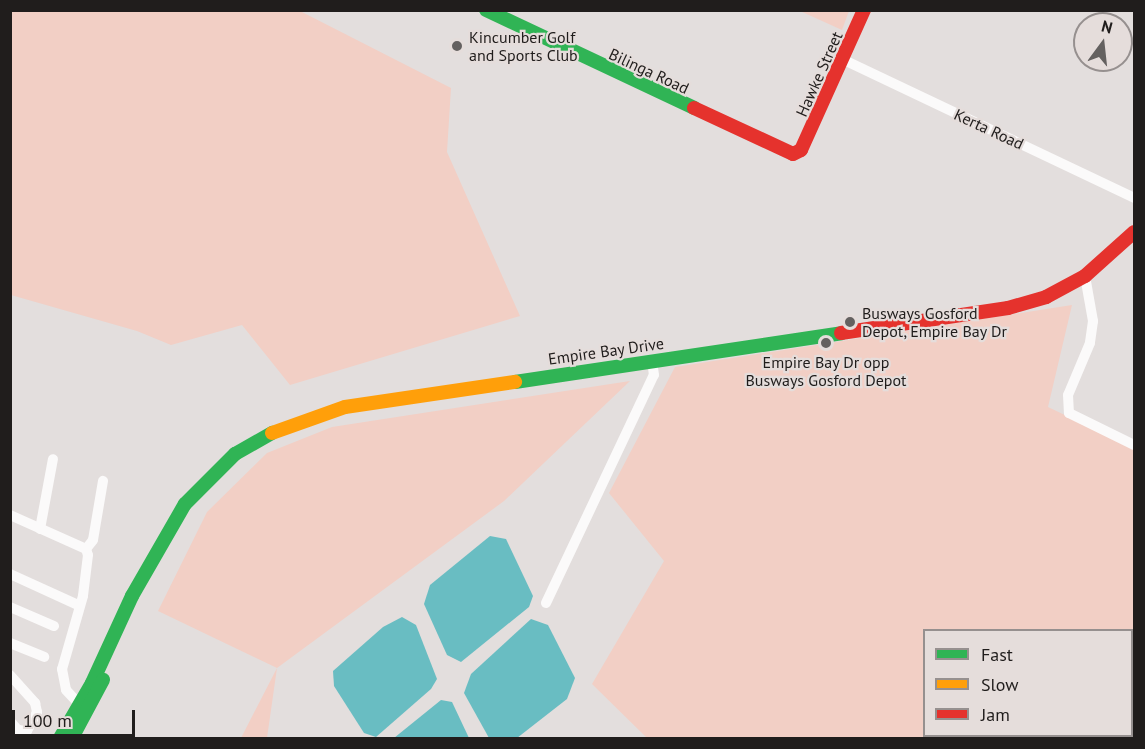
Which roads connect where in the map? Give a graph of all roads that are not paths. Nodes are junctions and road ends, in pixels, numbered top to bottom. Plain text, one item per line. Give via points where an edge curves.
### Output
1 (486, 10) edge
2 (864, 10) edge
3 (844, 60) junction
4 (801, 150) joint
5 (1134, 198) edge
6 (1134, 232) edge
7 (1085, 276) junction
8 (652, 361) junction
9 (1134, 445) edge
10 (53, 459) dead end
11 (103, 481) dead end
12 (10, 515) edge
13 (40, 529) junction
14 (86, 549) junction
15 (10, 574) edge
16 (138, 589) junction
17 (546, 603) dead end
18 (78, 605) junction
19 (10, 607) edge
20 (54, 626) dead end
21 (10, 643) edge
22 (44, 657) dead end
23 (10, 675) edge
24 (105, 675) junction
25 (80, 705) junction
26 (10, 721) edge
27 (60, 738) edge
28 (72, 738) edge

1 - 4 main road, Bilinga Road via 780,150 793,154
2 - 3 main road, Hawke Street
3 - 4 main road, Hawke Street
3 - 5 street, Kerta Road
6 - 7 main road, Empire Bay Drive
7 - 8 main road, Empire Bay Drive via 1046,297 1008,308
7 - 9 street via 1092,298 1093,321 1090,343 1068,395 1069,413
8 - 16 main road, Empire Bay Drive via 345,407 282,427 235,454 196,491 171,527
8 - 17 street via 654,375
10 - 13 street
11 - 14 street via 93,540
12 - 13 street
13 - 14 street
14 - 18 street via 87,578
15 - 18 street
16 - 24 main road, Empire Bay Drive
16 - 25 main road, Empire Bay Drive
18 - 25 street via 62,669 66,690
19 - 20 street
21 - 22 street
23 - 26 street via 35,703 37,712 27,732 18,730
24 - 25 main road
24 - 28 main road, Empire Bay Drive
25 - 27 main road, Empire Bay Drive
25 - 28 main road

